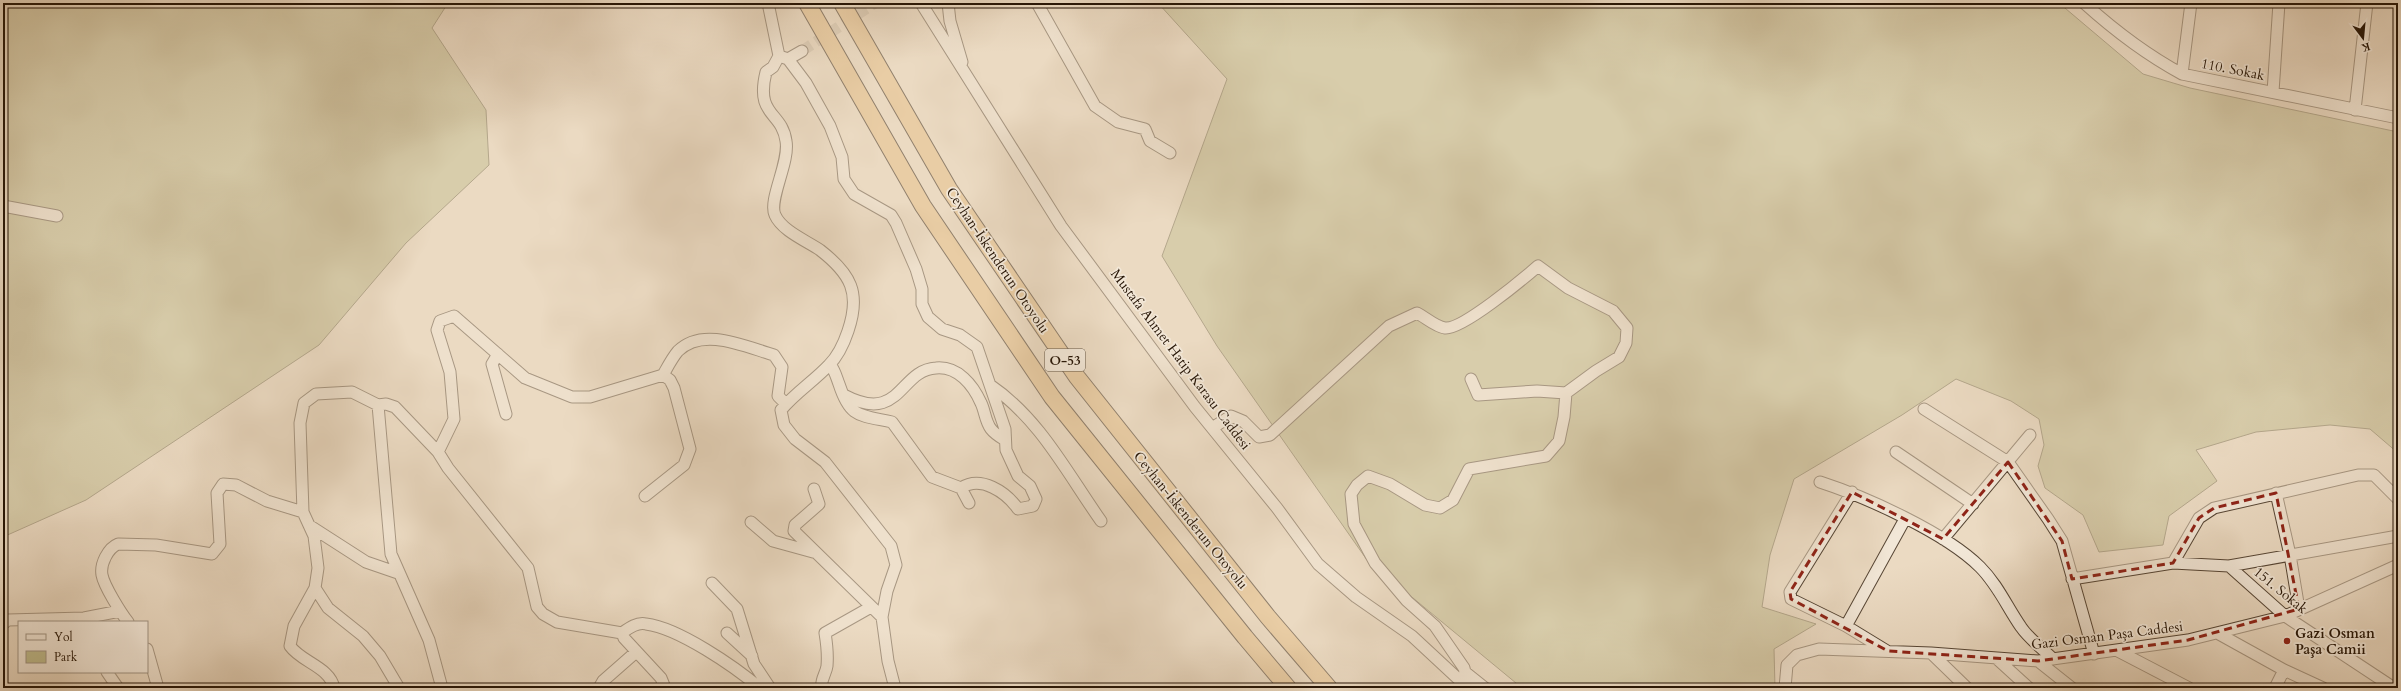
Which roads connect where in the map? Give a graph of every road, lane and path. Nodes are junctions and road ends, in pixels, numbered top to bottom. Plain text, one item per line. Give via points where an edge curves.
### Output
1 (768, 3) edge
2 (807, 3) edge
3 (842, 3) edge
4 (921, 3) edge
5 (948, 3) edge
6 (1037, 3) edge
7 (2084, 3) edge
8 (2191, 3) edge
9 (2279, 3) edge
10 (2367, 3) edge
11 (802, 51) tunnel mouth
12 (784, 58) junction
13 (2182, 74) junction
14 (968, 79) junction
15 (2273, 92) junction
16 (2355, 110) junction
17 (2398, 118) edge
18 (1170, 153) dead end
19 (3, 206) edge
20 (57, 216) dead end
21 (498, 354) junction
22 (830, 364) junction
23 (663, 375) junction
24 (1471, 379) dead end
25 (990, 386) junction
26 (1566, 393) junction
27 (844, 395) junction
28 (786, 404) junction
29 (378, 405) junction
30 (1924, 410) dead end
31 (506, 414) dead end
32 (1212, 428) junction
33 (2030, 435) dead end
34 (1005, 440) junction
35 (438, 452) junction
36 (1896, 452) dead end
37 (2008, 462) junction
38 (1820, 482) dead end
39 (961, 488) junction
40 (814, 489) dead end
41 (1852, 492) junction
42 (2276, 493) junction
43 (645, 496) dead end
44 (2398, 499) edge
45 (969, 503) dead end
46 (1973, 504) junction
47 (304, 512) junction
48 (1905, 519) junction
49 (1101, 521) dead end
50 (751, 522) dead end
51 (310, 526) junction
52 (2398, 536) edge
53 (1943, 539) junction
54 (814, 552) junction
55 (2290, 555) junction
56 (2173, 564) junction
57 (2398, 565) edge
58 (2229, 566) junction
59 (398, 573) junction
60 (2072, 579) junction
61 (712, 583) dead end
62 (315, 588) junction
63 (872, 607) junction
64 (2299, 609) junction
65 (120, 611) junction
66 (882, 616) junction
67 (2285, 616) junction
68 (84, 620) edge
69 (127, 621) edge
70 (3, 624) edge
71 (1846, 626) junction
72 (727, 633) dead end
73 (622, 634) junction
74 (2219, 634) junction
75 (1888, 651) junction
76 (2118, 651) junction
77 (636, 652) junction
78 (148, 653) edge
79 (1931, 653) junction
80 (2094, 654) junction
81 (752, 656) junction
82 (1996, 658) junction
83 (2053, 659) junction
84 (2038, 661) junction
85 (2284, 670) junction
86 (1465, 672) junction
87 (108, 673) edge
88 (118, 688) edge
89 (158, 688) edge
90 (334, 688) edge
91 (399, 688) edge
92 (442, 688) edge
93 (600, 688) edge
94 (665, 688) edge
95 (760, 688) edge
96 (770, 688) edge
97 (822, 688) edge
98 (895, 688) edge
99 (1288, 688) edge
100 (1329, 688) edge
101 (1469, 688) edge
102 (1485, 688) edge
103 (1785, 688) edge
104 (1967, 688) edge
105 (2030, 688) edge
106 (2072, 688) edge
107 (2189, 688) edge
108 (2275, 688) edge
109 (2323, 688) edge
110 (2394, 688) edge

1 - 12 street
2 - 99 highway, O-53 via 923,206 1052,397
3 - 100 highway, Ceyhan-İskenderun Otoyolu / O-53 via 949,189 1077,378
4 - 14 street, Mustafa Ahmet Hatip Karasu Caddesi
5 - 14 street via 950,21
6 - 18 street via 1095,106 1118,122 1145,129 1150,141
7 - 13 street, 110. Sokak via 2151,58
8 - 13 street
9 - 15 street
10 - 16 street
11 - 12 street
12 - 22 street via 766,72 763,97 786,141 786,158 773,205 774,215 792,232 831,258 851,286 854,299 855,311 844,345
12 - 25 street via 806,84 830,126 842,157 844,179 854,194 891,215 896,224 916,269 922,289 922,304 928,318 942,329 960,335 977,347
13 - 15 street, 110. Sokak
14 - 32 street, Mustafa Ahmet Hatip Karasu Caddesi via 1061,226
15 - 16 street, 110. Sokak
16 - 17 street, 110. Sokak
19 - 20 street
21 - 23 street via 525,378 572,397 580,398
21 - 31 street via 492,364
21 - 35 street via 454,316 440,321 437,330 450,372 454,419
22 - 27 street
22 - 28 street
23 - 28 street via 678,352 690,343 709,338 729,342 774,355 782,367 778,396
23 - 43 street via 670,380 674,388 690,449 684,465
24 - 26 street via 1478,395 1537,391
25 - 34 street via 1005,429
25 - 49 street via 1007,397 1034,424
26 - 32 street via 1619,357 1626,343 1627,328 1613,311 1568,288 1538,266 1502,296 1457,326 1445,328 1417,313 1389,326 1270,436 1259,437 1243,421 1231,416
26 - 86 street via 1559,441 1546,456 1469,469 1453,500 1440,508 1425,505 1390,484 1368,476 1351,494 1354,524 1375,563 1407,601 1435,626
27 - 34 street via 857,402 874,404 890,400 920,372 937,367 957,372 966,380 981,403 991,429
27 - 39 street via 848,407 860,416 892,422 932,477
28 - 66 street via 781,410 784,425 795,439 824,462 891,546 896,566
29 - 35 street via 395,407
29 - 47 street via 352,392 316,394 304,403 300,423
29 - 59 street via 391,554
30 - 37 street
32 - 101 street, Mustafa Ahmet Hatip Karasu Caddesi via 1277,508 1318,564 1356,597 1412,636
33 - 37 street
34 - 39 street via 1006,450 1018,476 1030,486 1036,499 1033,506 1018,509 1000,490 991,486 968,484
35 - 73 street via 528,568 537,607 543,614 557,622
36 - 46 street
37 - 46 street
37 - 60 street via 2062,541
38 - 41 street
39 - 45 street
40 - 54 street via 819,504 795,525 794,531
41 - 48 street
41 - 71 street via 1790,592 1791,599
42 - 44 street via 2358,474 2374,475
42 - 55 street
42 - 56 street via 2214,508 2199,518
46 - 53 street
47 - 51 street
47 - 65 street via 267,501 236,485 223,484 217,493 220,544 212,554 142,544 118,544 108,549 102,575
48 - 53 street
48 - 71 street
50 - 54 street via 773,541
51 - 59 street via 366,562
51 - 62 street via 314,536 318,568
52 - 55 street
53 - 83 street via 1980,566 2002,593 2021,628
54 - 63 street
55 - 58 street
55 - 64 street
56 - 58 street
56 - 60 street
57 - 64 street, Gazi Osman Paşa Caddesi
58 - 67 street, 151. Sokak
59 - 92 street via 429,640
60 - 80 street
61 - 81 street via 737,609
62 - 90 street via 294,626 290,646 296,654 324,672
62 - 91 street via 328,608 363,636 380,656
63 - 66 street
63 - 97 street via 825,633 828,650
64 - 67 street, Gazi Osman Paşa Caddesi
65 - 68 street
65 - 69 street
66 - 98 street via 888,661
67 - 74 street, Gazi Osman Paşa Caddesi
67 - 110 street, 151. Sokak
68 - 70 street via 8,620
71 - 75 street
72 - 81 street
73 - 77 street
73 - 95 street via 632,626 646,623 674,633 714,655
74 - 76 street, Gazi Osman Paşa Caddesi
74 - 85 street
75 - 79 street, Gazi Osman Paşa Caddesi
75 - 103 street, Gazi Osman Paşa Caddesi via 1819,649 1797,655 1787,665
76 - 80 street, Gazi Osman Paşa Caddesi
76 - 107 street
77 - 93 street via 603,681
77 - 94 street via 661,678
78 - 89 street
79 - 82 street, Gazi Osman Paşa Caddesi
79 - 104 street
80 - 83 street, Gazi Osman Paşa Caddesi
81 - 96 street via 754,664
82 - 84 street, Gazi Osman Paşa Caddesi
82 - 105 street
83 - 84 street, Gazi Osman Paşa Caddesi
84 - 106 street
85 - 108 street
85 - 109 street
86 - 101 street
86 - 102 street
87 - 88 street

